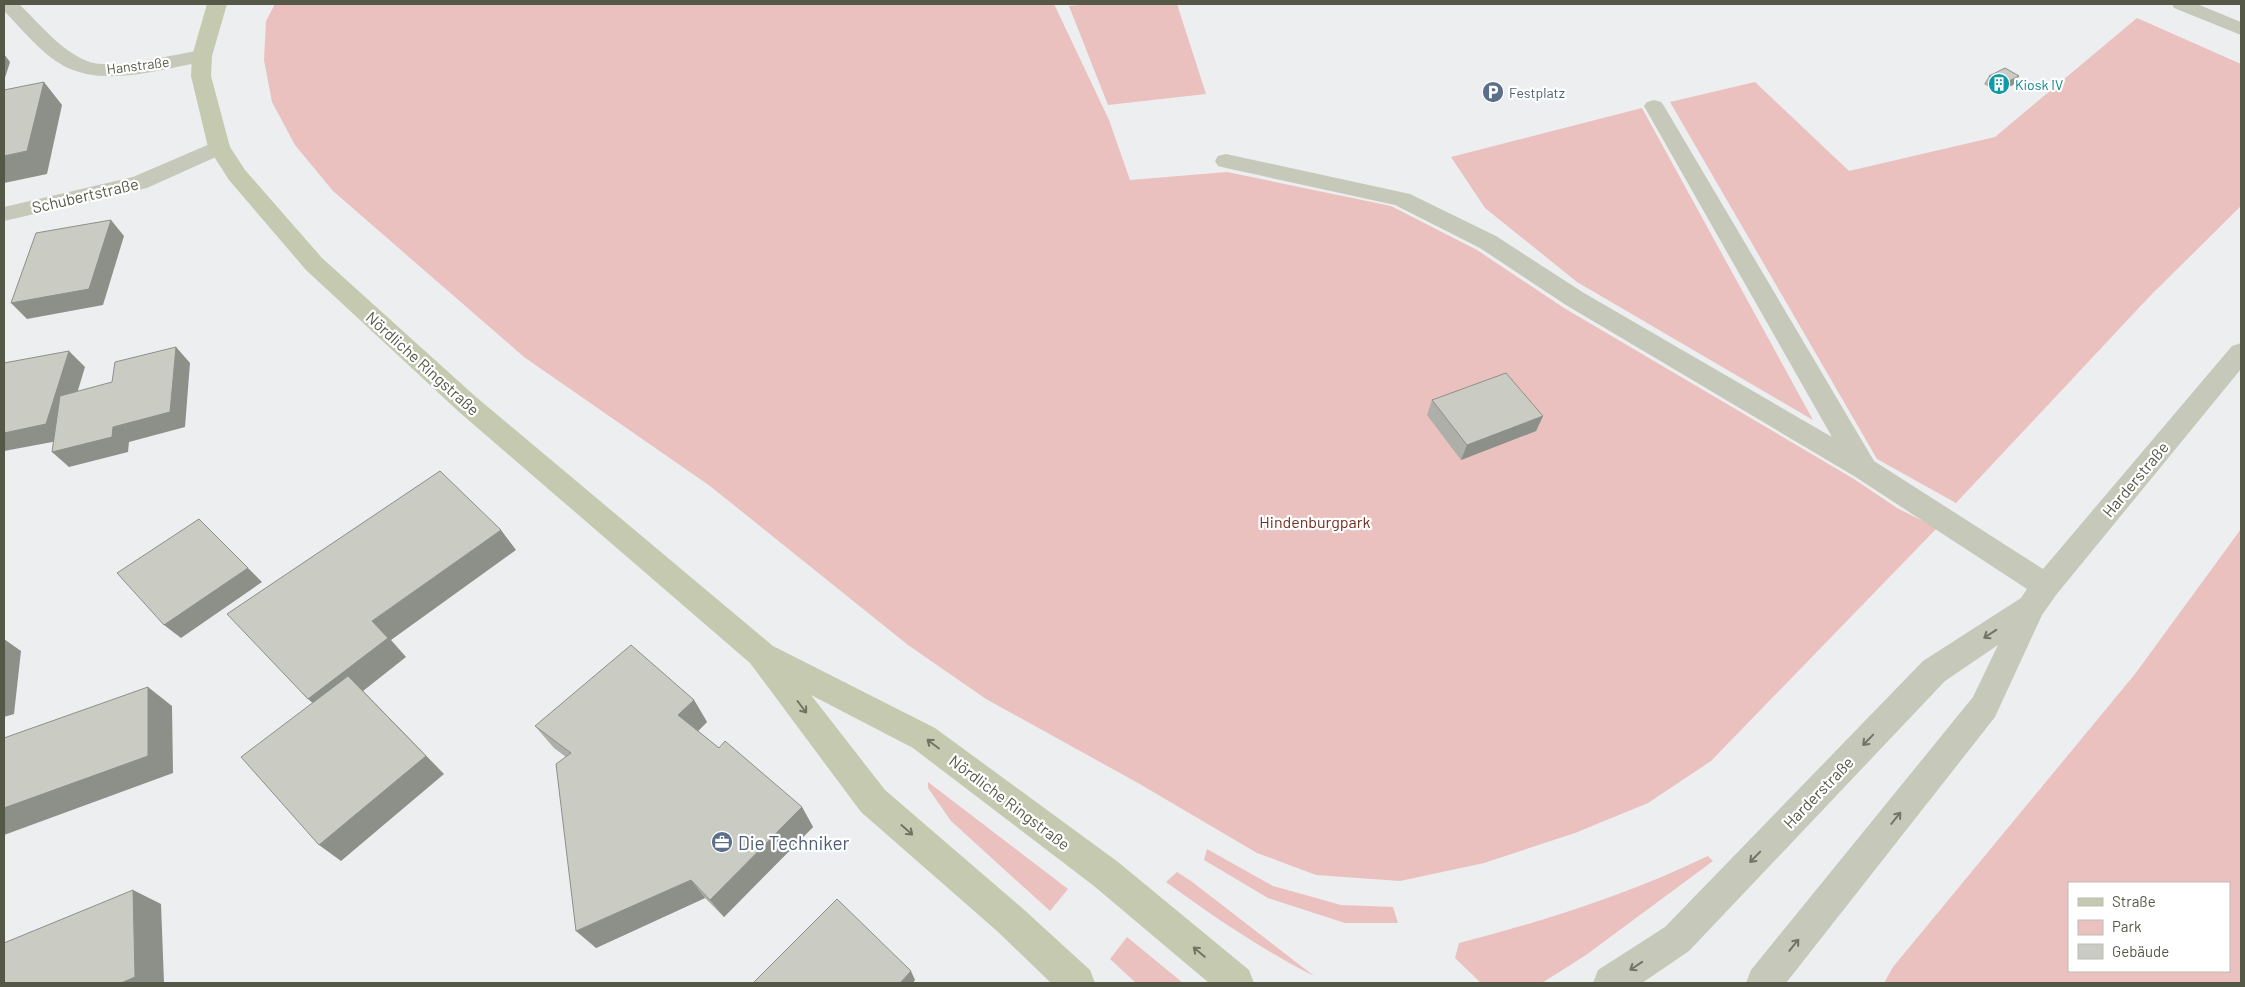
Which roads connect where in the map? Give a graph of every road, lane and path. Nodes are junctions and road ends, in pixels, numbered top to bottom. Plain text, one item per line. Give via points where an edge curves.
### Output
1 (8, 4) edge
2 (217, 4) edge
3 (2181, 4) edge
4 (2241, 29) edge
5 (202, 56) junction
6 (1654, 106) dead end
7 (219, 147) junction
8 (1226, 161) dead end
9 (4, 214) edge
10 (2241, 352) edge
11 (1864, 468) junction
12 (2038, 596) junction
13 (761, 654) junction
14 (1077, 983) edge
15 (1236, 983) edge
16 (1611, 983) edge
17 (1764, 983) edge

1 - 5 street, Hanstraße via 82,68 107,70
2 - 5 main road, Nördliche Ringstraße
3 - 4 street
5 - 7 main road, Nördliche Ringstraße via 201,76
6 - 11 street
7 - 9 street, Schubertstraße via 138,183
7 - 13 main road, Nördliche Ringstraße via 237,175 314,264 467,404
8 - 11 street via 1402,198 1488,242 1575,299
10 - 12 street, Harderstraße
11 - 12 street
12 -> 16 street, Harderstraße via 1934,671 1677,939
17 -> 12 street, Harderstraße via 1984,707
13 -> 14 main road, Nördliche Ringstraße via 873,800
15 -> 13 main road, Nördliche Ringstraße via 1106,874 924,738

